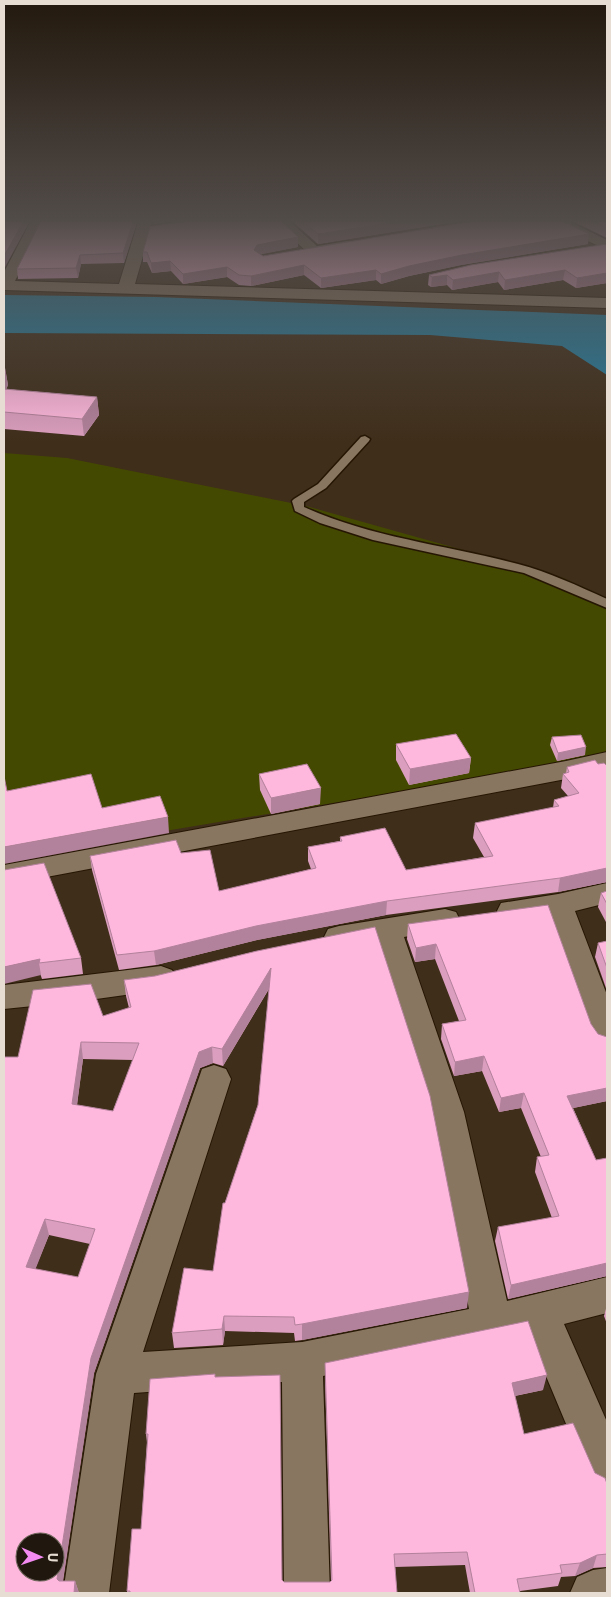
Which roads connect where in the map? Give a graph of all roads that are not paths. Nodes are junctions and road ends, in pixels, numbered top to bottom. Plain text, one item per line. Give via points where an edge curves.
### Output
1 (290, 294) edge
2 (372, 294) edge
3 (364, 296) junction
4 (607, 303) edge
5 (366, 439) dead end
6 (607, 604) edge
7 (607, 760) edge
8 (4, 875) edge
9 (607, 893) edge
10 (558, 905) junction
11 (386, 928) junction
12 (312, 943) edge
13 (183, 972) edge
14 (4, 997) edge
15 (607, 1038) edge
16 (214, 1079) dead end
17 (607, 1295) edge
18 (538, 1311) junction
19 (492, 1324) junction
20 (302, 1361) junction
21 (116, 1374) junction
22 (607, 1471) edge
23 (607, 1591) edge
24 (86, 1593) edge
25 (307, 1593) edge
26 (593, 1593) edge

1 - 3 street
2 - 3 street
3 - 4 street
5 - 6 lane via 322,486 298,502 299,509 358,532 517,568 562,582
7 - 8 street
9 - 10 street
10 - 11 street
10 - 15 street
11 - 12 street
11 - 19 street via 447,1112
13 - 14 street via 156,979
16 - 21 street
17 - 18 street
18 - 19 street
18 - 22 street
19 - 20 street
20 - 21 street
20 - 25 street
21 - 24 street
23 - 26 street

